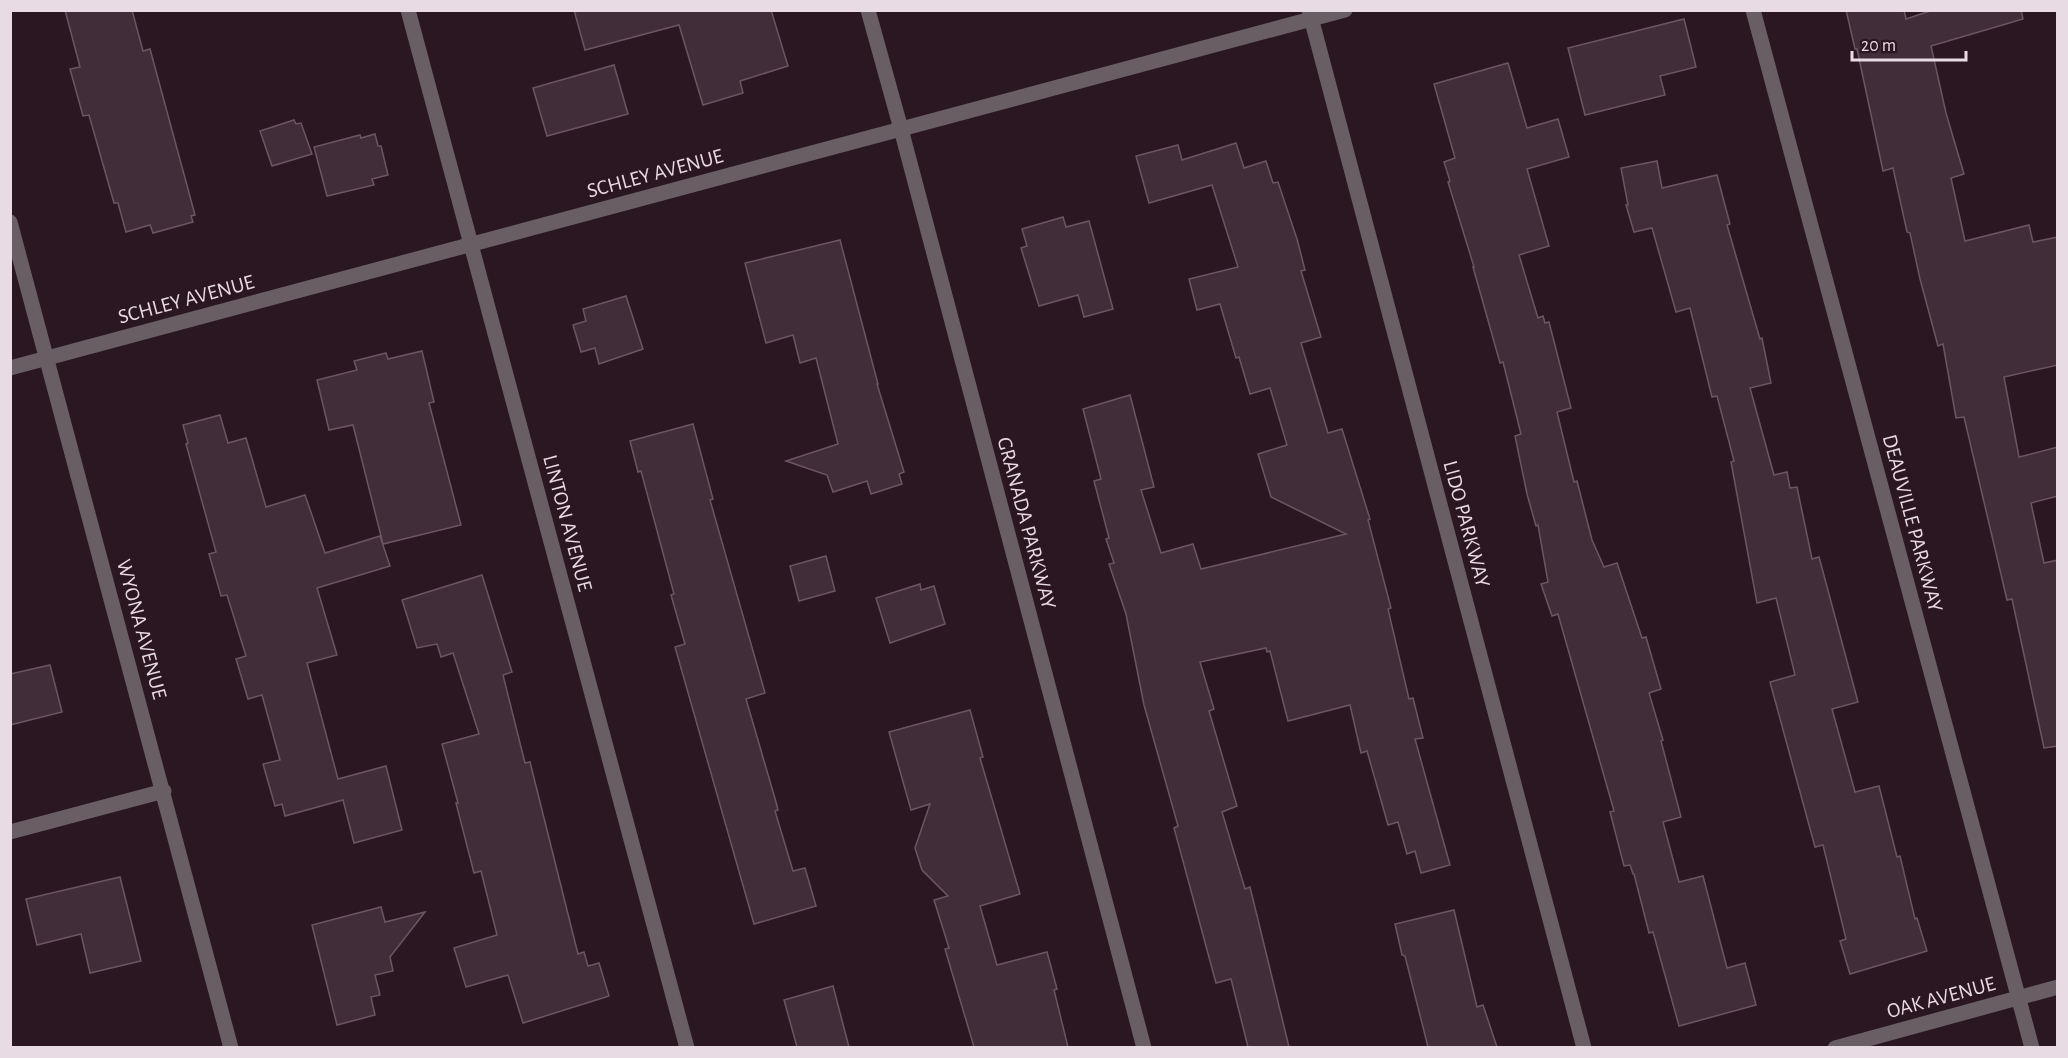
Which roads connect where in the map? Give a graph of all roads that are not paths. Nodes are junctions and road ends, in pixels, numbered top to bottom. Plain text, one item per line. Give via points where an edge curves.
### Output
1 (408, 10) edge
2 (868, 10) edge
3 (1345, 10) edge
4 (1753, 10) edge
5 (1310, 15) edge
6 (901, 129) junction
7 (10, 222) edge
8 (471, 244) junction
9 (47, 357) junction
10 (10, 368) edge
11 (164, 792) junction
12 (10, 832) edge
13 (2058, 987) edge
14 (2019, 998) junction
15 (231, 1047) edge
16 (687, 1047) edge
17 (1144, 1047) edge
18 (1584, 1047) edge
19 (1835, 1047) edge
20 (2032, 1047) edge

1 - 8 street, LINTON AVENUE
2 - 6 street, GRANADA PARKWAY
3 - 5 street, SCHLEY AVENUE
4 - 14 street, DEAUVILLE PARKWAY
5 - 6 street, SCHLEY AVENUE
5 - 18 street, LIDO PARKWAY
6 - 8 street, SCHLEY AVENUE
6 - 17 street, GRANADA PARKWAY
7 - 9 street, WYONA AVENUE
8 - 9 street, SCHLEY AVENUE
8 - 16 street, LINTON AVENUE
9 - 10 street, SCHLEY AVENUE
9 - 11 street, WYONA AVENUE
11 - 12 street
11 - 15 street, WYONA AVENUE
13 - 14 street, OAK AVENUE
14 - 19 street, OAK AVENUE
14 - 20 street, DEAUVILLE PARKWAY

